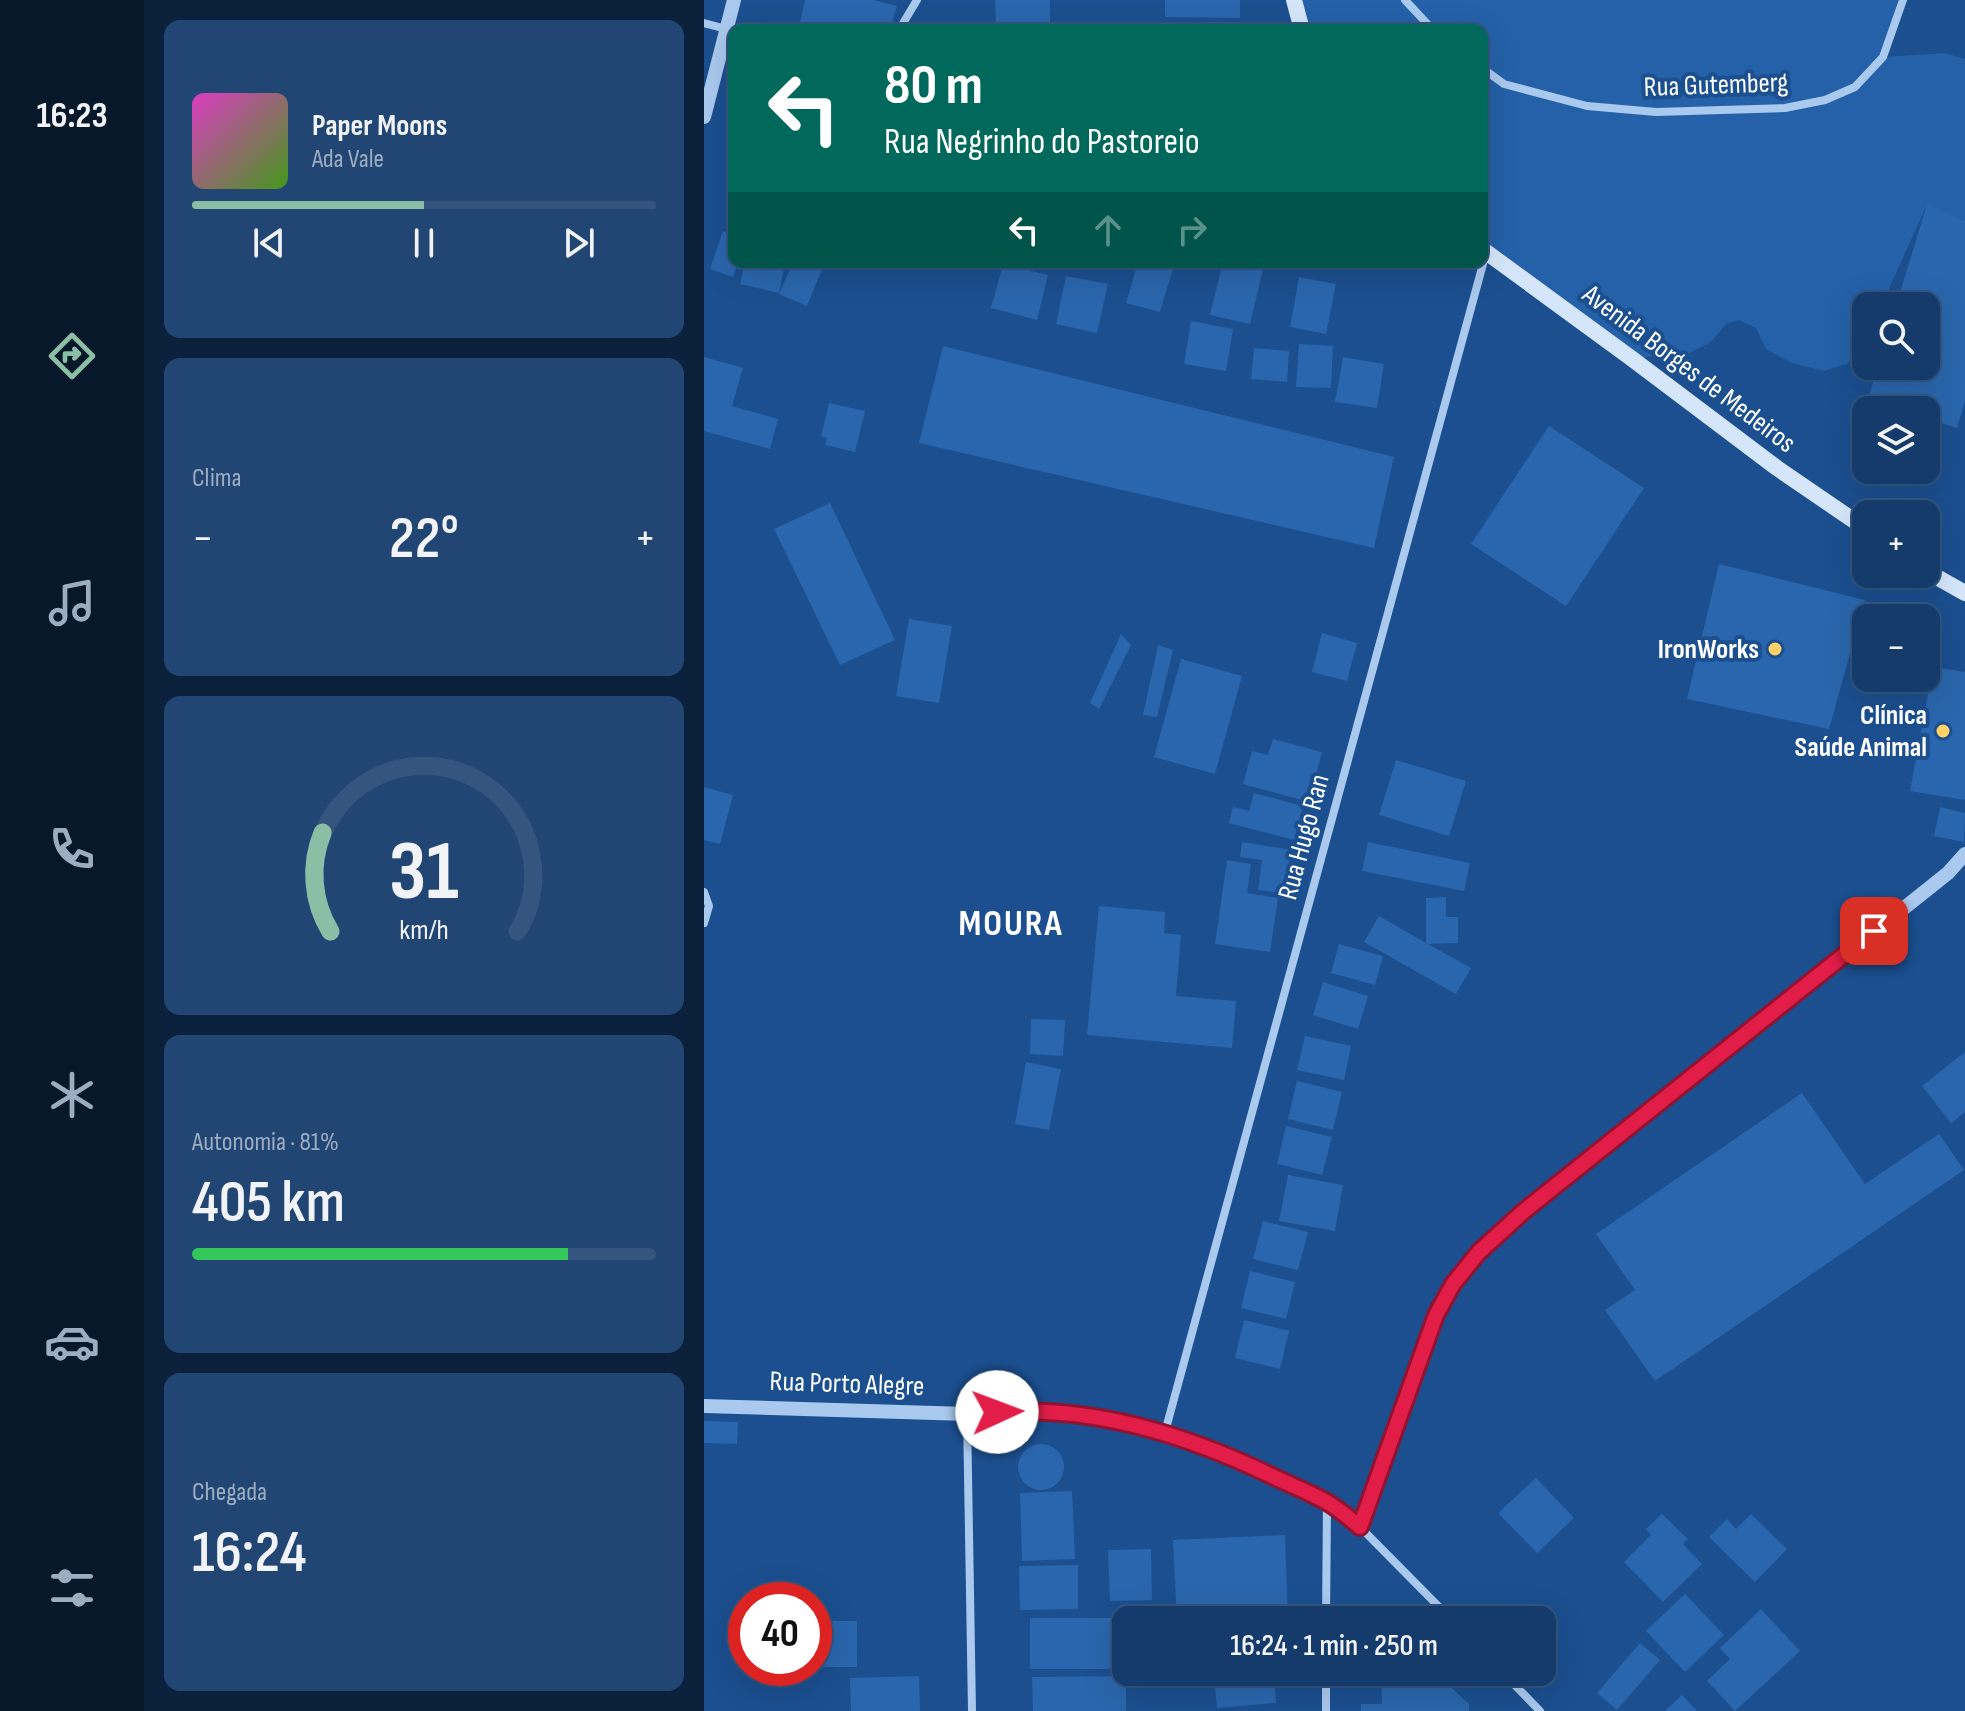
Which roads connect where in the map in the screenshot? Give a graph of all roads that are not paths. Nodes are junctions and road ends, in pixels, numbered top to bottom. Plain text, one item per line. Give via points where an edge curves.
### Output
1 (734, 0) edge
2 (917, 0) edge
3 (1294, 0) edge
4 (1405, 0) edge
5 (1903, 0) edge
6 (704, 23) edge
7 (731, 24) edge
8 (903, 24) edge
9 (1300, 24) edge
10 (1427, 24) edge
11 (728, 29) edge
12 (728, 37) edge
13 (1488, 72) edge
14 (704, 117) edge
15 (1488, 254) edge
16 (1479, 268) edge
17 (1852, 519) edge
18 (1940, 579) edge
19 (1965, 593) edge
20 (1965, 854) edge
21 (704, 892) edge
22 (704, 923) edge
23 (704, 1406) edge
24 (967, 1414) junction
25 (1165, 1432) junction
26 (1327, 1502) junction
27 (1360, 1527) junction
28 (1326, 1606) edge
29 (1438, 1606) edge
30 (1326, 1686) edge
31 (1516, 1686) edge
32 (972, 1711) edge
33 (1326, 1711) edge
34 (1540, 1711) edge

1 - 7 street
2 - 8 street
3 - 9 main road
4 - 10 street
5 - 13 street, Rua Gutemberg via 1883,57 1855,87 1785,108 1656,112 1587,106 1504,84
6 - 11 street
12 - 14 street
15 - 17 main road, Avenida Borges de Medeiros
16 - 25 street, Rua Hugo Ran
18 - 19 main road
20 - 27 street via 1479,1252 1436,1315
21 - 22 street via 709,906
23 - 24 street, Rua Porto Alegre
24 - 25 street, Rua Porto Alegre via 1027,1410 1093,1415
24 - 32 street
25 - 26 street, Rua Porto Alegre
26 - 27 street, Rua Porto Alegre
26 - 28 street
27 - 29 street, Rua Porto Alegre
30 - 33 street
31 - 34 street

